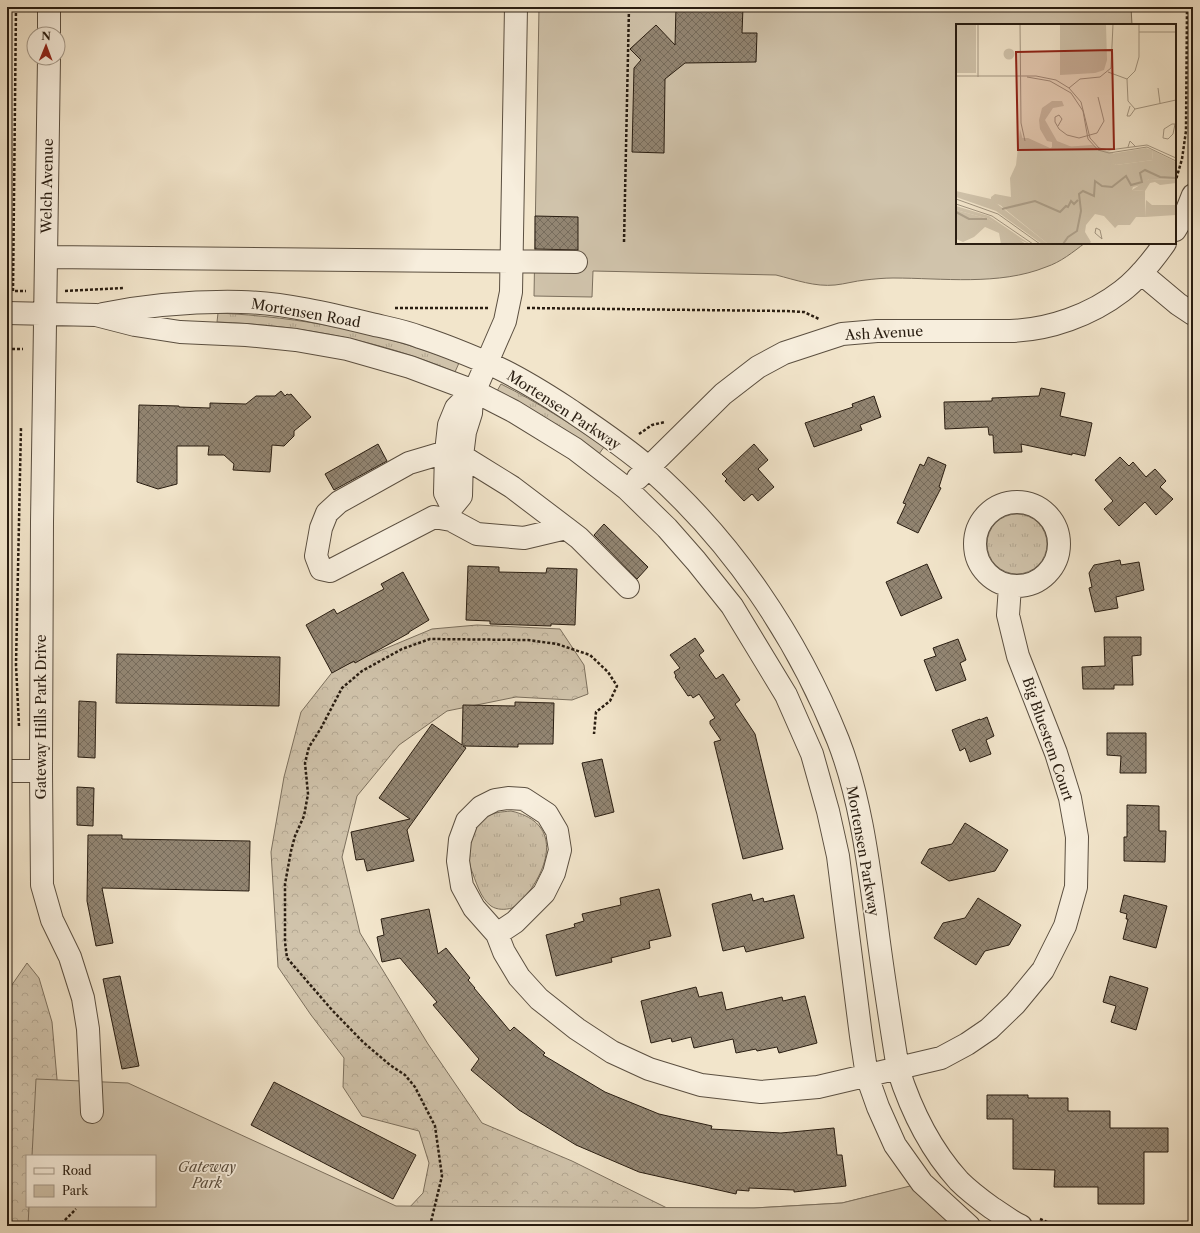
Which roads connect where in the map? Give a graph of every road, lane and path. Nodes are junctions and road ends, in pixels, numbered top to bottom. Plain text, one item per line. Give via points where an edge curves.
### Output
1 (16, 7) edge
2 (49, 7) edge
3 (516, 7) edge
4 (629, 7) edge
5 (1187, 7) edge
6 (49, 26) edge
7 (49, 66) edge
8 (1176, 180) edge
9 (1193, 195) edge
10 (1176, 228) edge
11 (624, 242) dead end
12 (1164, 244) edge
13 (46, 257) junction
14 (512, 261) junction
15 (576, 262) dead end
16 (1141, 273) junction
17 (7, 291) edge
18 (14, 291) junction
19 (32, 291) dead end
20 (393, 308) dead end
21 (509, 308) junction
22 (7, 313) edge
23 (45, 314) junction
24 (1193, 314) edge
25 (96, 315) junction
26 (819, 319) dead end
27 (23, 342) dead end
28 (7, 349) edge
29 (488, 362) junction
30 (473, 394) junction
31 (22, 421) dead end
32 (663, 423) dead end
33 (638, 435) dead end
34 (454, 454) junction
35 (649, 468) junction
36 (627, 490) junction
37 (452, 513) junction
38 (566, 528) junction
39 (1010, 586) dead end
40 (628, 587) dead end
41 (20, 731) dead end
42 (594, 734) dead end
43 (7, 771) edge
44 (41, 771) junction
45 (497, 934) junction
46 (898, 1069) junction
47 (867, 1076) junction
48 (92, 1112) dead end
49 (76, 1209) dead end
50 (1028, 1221) edge
51 (57, 1226) edge
52 (430, 1226) edge
53 (969, 1226) edge
54 (1056, 1226) edge

1 - 18 path
2 - 6 street
3 - 14 street
4 - 11 path
5 - 8 path via 1186,131
7 - 13 street, Welch Avenue
9 - 10 street
12 - 16 street, Ash Avenue
13 - 14 street
13 - 23 street, Welch Avenue
14 - 15 street
14 - 21 street
16 - 24 street
16 - 35 street, Ash Avenue via 1100,306 1040,328 1024,331 877,331 842,334 784,353 758,367 723,394
17 - 18 path
18 - 19 path
20 - 21 path
21 - 26 path via 785,311 804,312
21 - 29 street
22 - 23 street, Mortensen Road
23 - 25 street, Mortensen Road
23 - 44 street, Gateway Hills Park Drive
25 - 29 street, Mortensen Road via 178,303 244,302 296,308 418,336
25 - 30 street, Mortensen Road via 135,325 180,332 296,340 347,349 410,367
27 - 28 path via 23,349
29 - 30 street
29 - 35 street, Mortensen Parkway via 532,386 596,427
30 - 34 street via 456,408 449,425
30 - 36 street, Mortensen Parkway via 513,411 574,450
31 - 41 path via 16,665
32 - 33 path via 652,425
34 - 37 street via 461,496
34 - 37 street via 409,463 339,502 327,513 321,528 316,556 321,569 330,571 434,517
34 - 38 street via 512,486
35 - 36 street, Ash Avenue
35 - 46 street, Mortensen Parkway via 688,506 755,585 814,685 839,743 856,801 865,847
36 - 47 street, Mortensen Parkway via 667,528 732,606 786,695 812,754 838,856
37 - 38 street via 477,534 524,538
38 - 40 street
39 - 46 street, Big Bluestem Court via 1008,615 1018,656 1070,798 1077,837 1076,887 1065,926 1043,970 1015,1004 989,1029 954,1051 941,1058
42 - 52 path via 596,712 610,701 617,686 608,672 590,655 557,644 528,640 430,639 402,649 362,671 342,688 309,747 305,763 308,794 304,816 291,851 286,884 287,958 363,1042 405,1075 415,1087 435,1126 442,1176
43 - 44 street
44 - 48 street, Gateway Hills Park Drive via 42,885 52,920 70,957 83,998 88,1029
45 - 45 street via 474,908 462,886 458,861 460,840 467,821 481,807 495,800 524,799 546,814 557,831 560,850 554,873 544,893 515,922
45 - 47 street, Big Bluestem Court via 519,977 539,999 612,1052 649,1069 701,1085 760,1092 818,1087
46 - 47 street, Big Bluestem Court
46 - 50 street, Mortensen Parkway via 904,1090 922,1128 960,1181 1013,1223
47 - 53 street, Mortensen Parkway via 895,1144 922,1184
49 - 51 path
50 - 54 path

